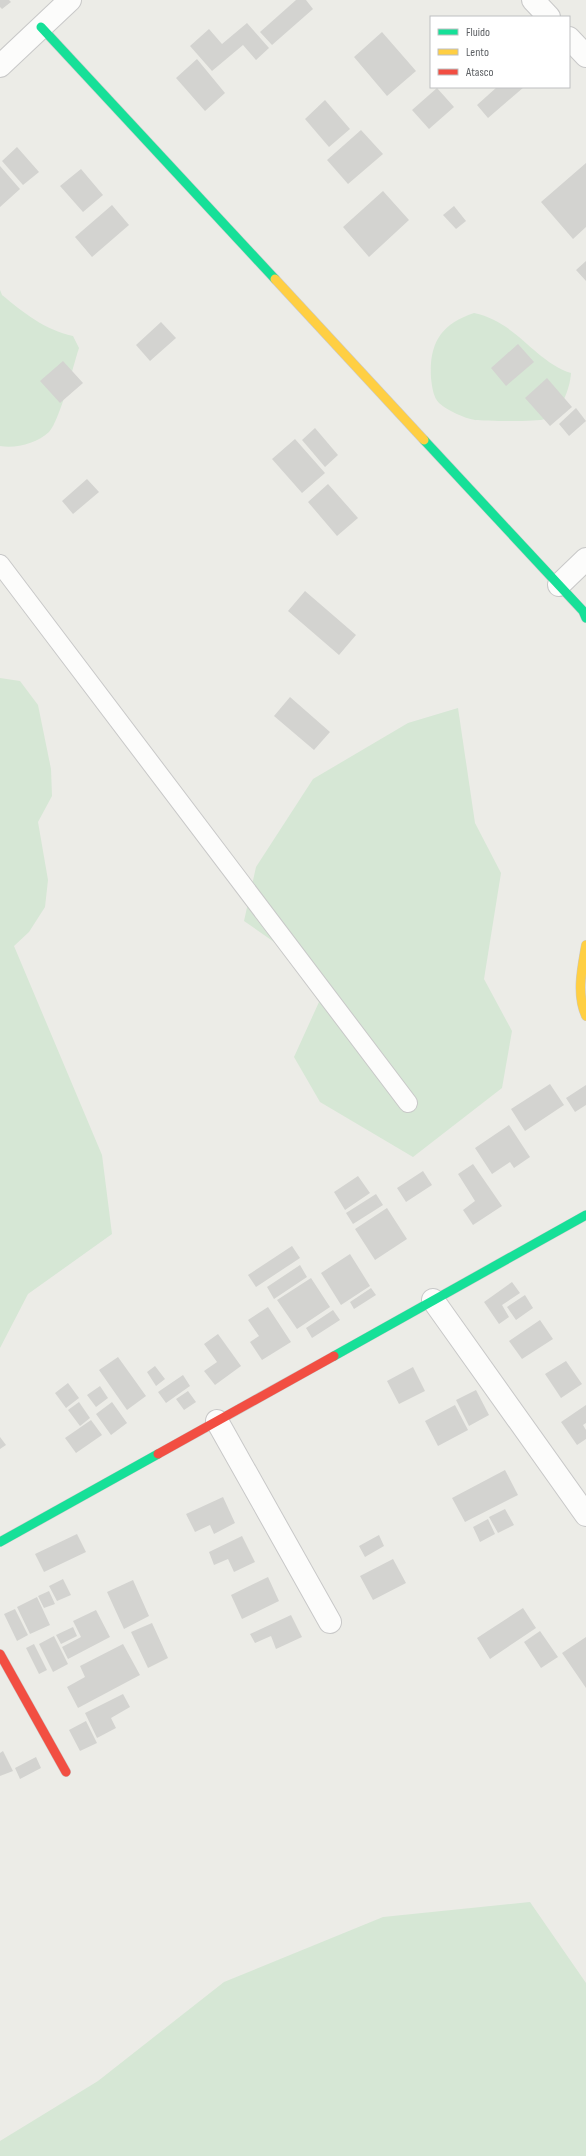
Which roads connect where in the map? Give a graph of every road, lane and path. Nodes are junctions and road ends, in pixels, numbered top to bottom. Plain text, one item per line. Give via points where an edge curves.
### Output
1 (70, 0) edge
2 (533, 0) edge
3 (548, 16) edge
4 (42, 27) junction
5 (570, 39) edge
6 (586, 56) edge
7 (0, 66) edge
8 (586, 559) edge
9 (0, 564) edge
10 (559, 585) junction
11 (586, 618) edge
12 (586, 945) edge
13 (586, 1016) edge
14 (408, 1103) dead end
15 (586, 1215) edge
16 (433, 1300) junction
17 (217, 1421) junction
18 (586, 1515) edge
19 (0, 1542) edge
20 (330, 1622) dead end
21 (0, 1654) edge
22 (66, 1772) dead end

1 - 4 street
2 - 3 street
4 - 7 street
4 - 10 street
5 - 6 street
8 - 10 street
9 - 14 lane
10 - 11 street via 583,611
12 - 13 street via 580,976 582,1010
15 - 16 street
16 - 17 street
16 - 18 street
17 - 19 street
17 - 20 street
21 - 22 street

